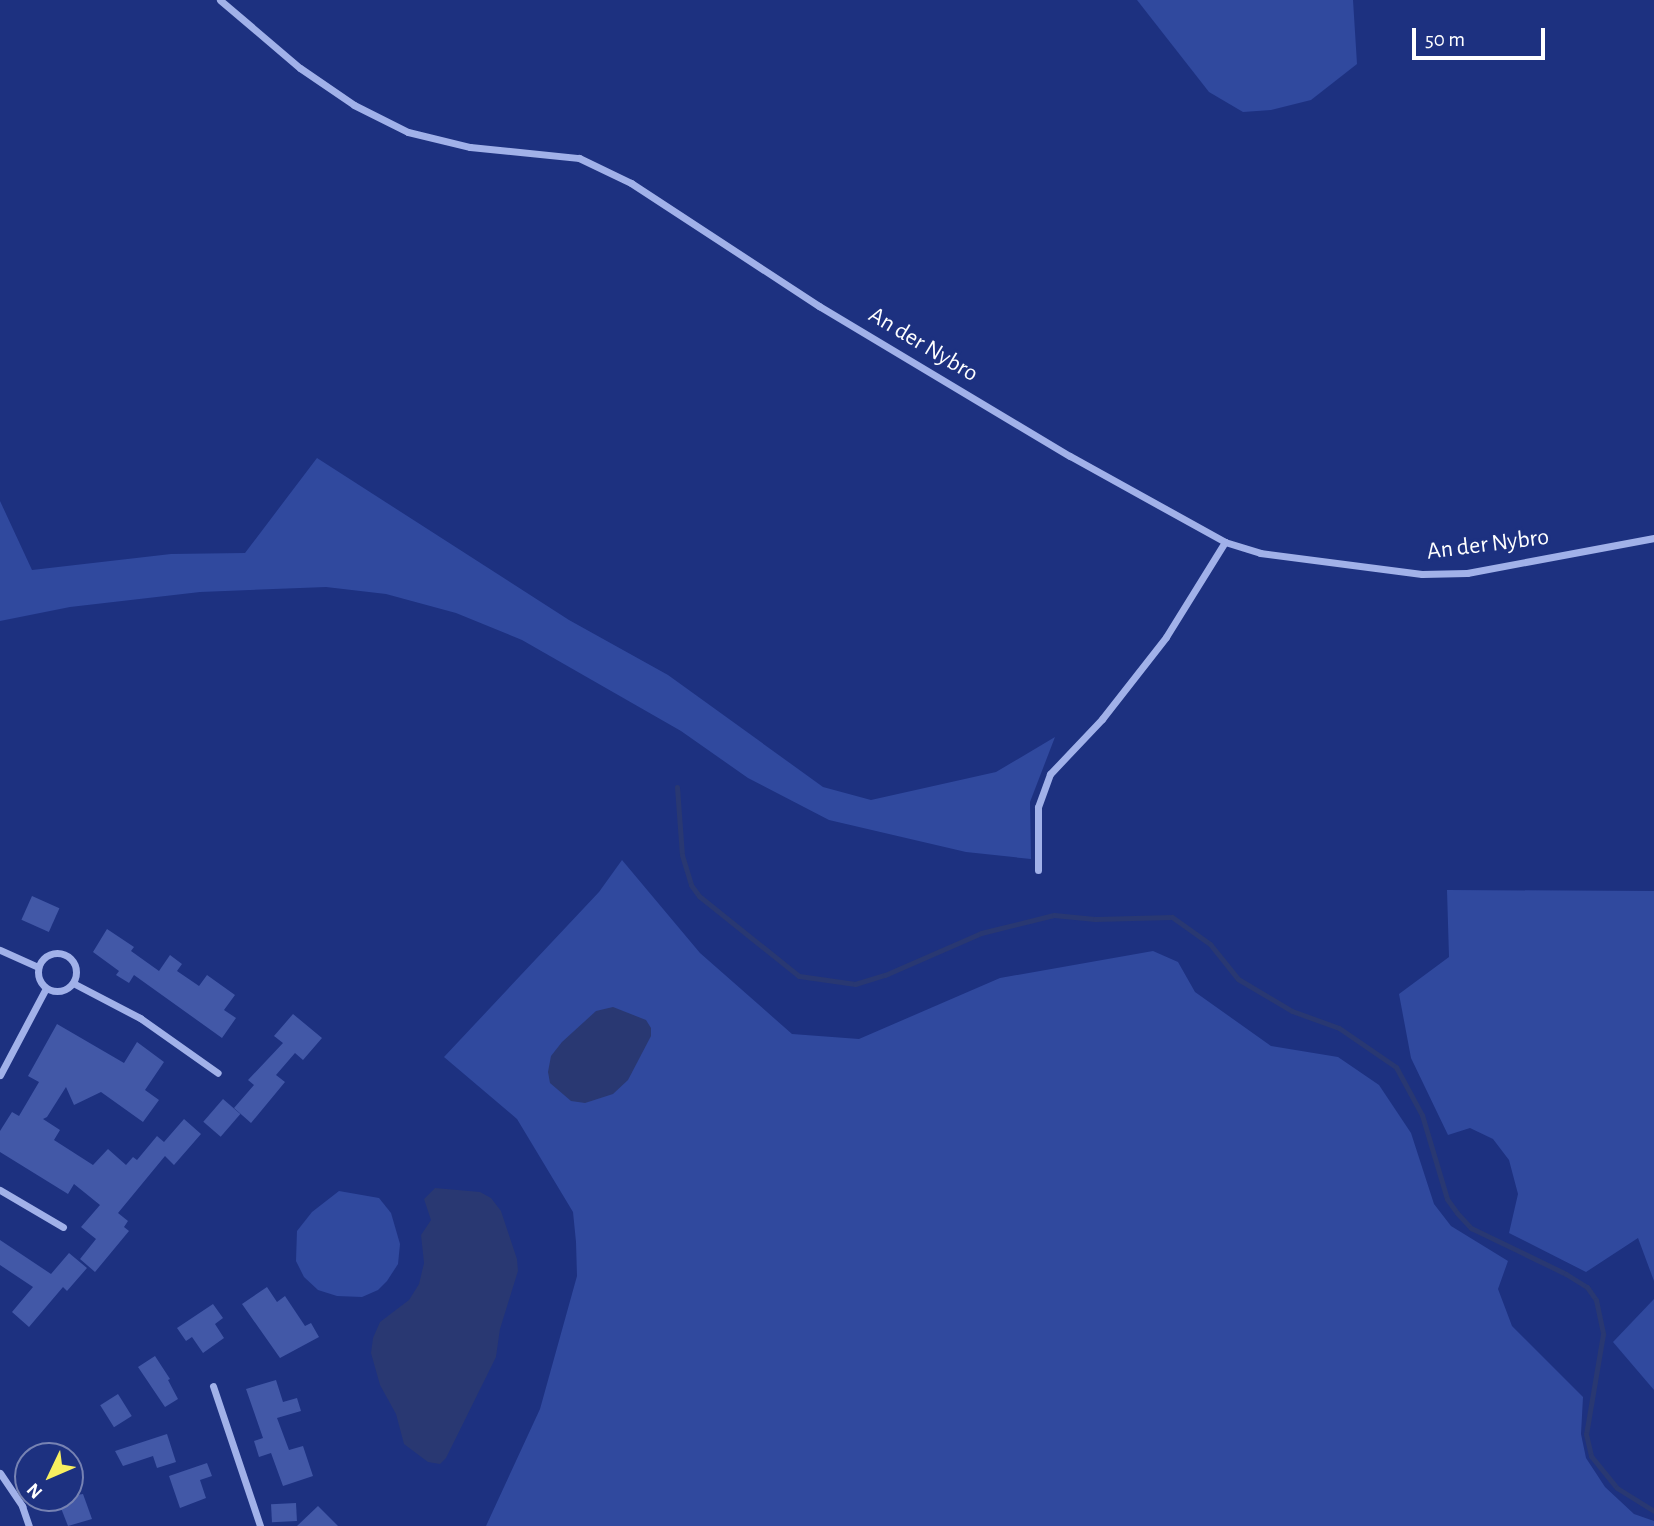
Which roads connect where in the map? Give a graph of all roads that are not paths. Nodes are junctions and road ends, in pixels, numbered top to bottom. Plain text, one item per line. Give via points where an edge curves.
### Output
1 (220, 0) edge
2 (1654, 538) edge
3 (1226, 542) junction
4 (1038, 870) dead end
5 (0, 950) edge
6 (38, 967) junction
7 (73, 983) junction
8 (46, 988) junction
9 (218, 1073) dead end
10 (0, 1074) edge
11 (0, 1190) edge
12 (63, 1227) dead end
13 (213, 1386) dead end
14 (0, 1473) edge
15 (29, 1526) edge
16 (260, 1526) edge

1 - 3 street, An der Nybro via 300,68 354,105 408,132 470,147 579,158 631,183 819,306 1070,456
2 - 3 street, An der Nybro via 1467,573 1422,574 1283,557
3 - 4 street via 1166,637 1102,719 1050,774 1038,807
5 - 6 street
6 - 7 street via 49,954 66,955 75,964
6 - 8 street
7 - 8 street via 57,991
7 - 9 street via 140,1018
8 - 10 street
11 - 12 street
13 - 16 street
14 - 15 street

